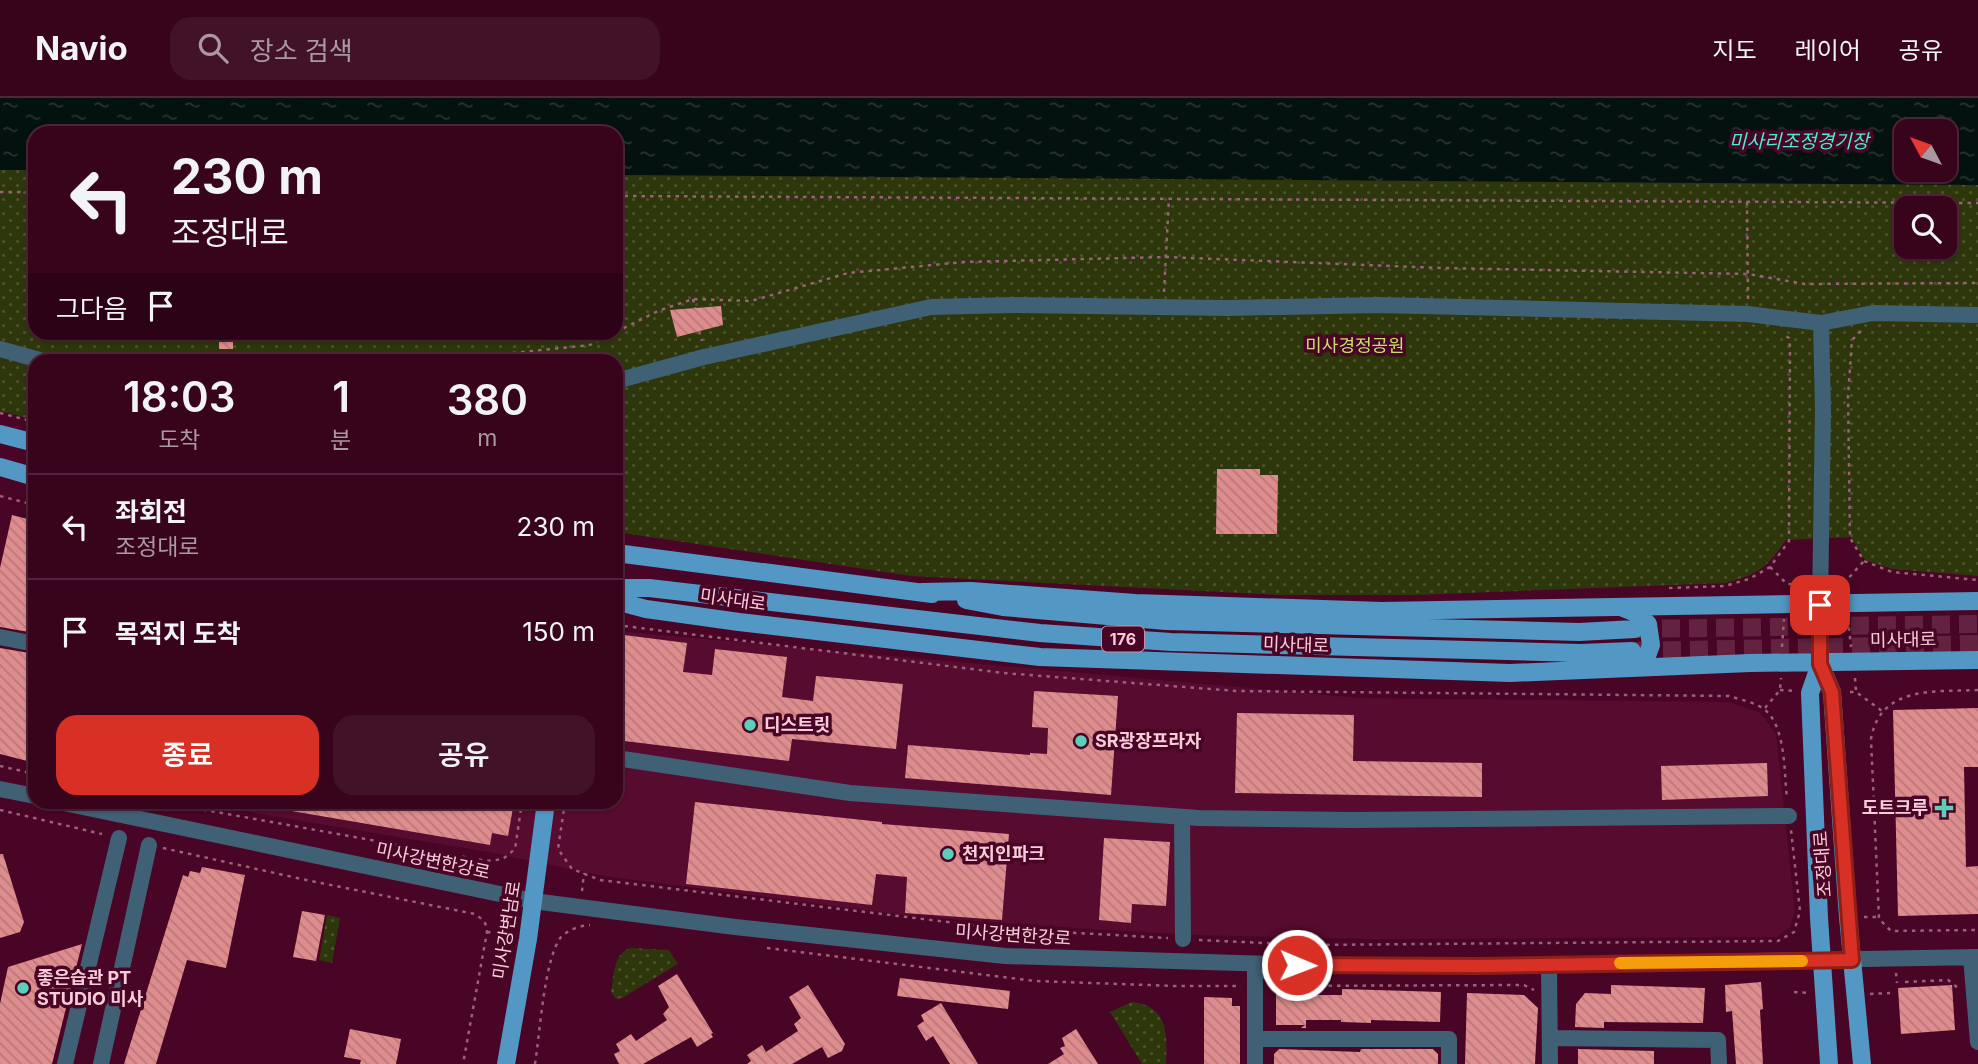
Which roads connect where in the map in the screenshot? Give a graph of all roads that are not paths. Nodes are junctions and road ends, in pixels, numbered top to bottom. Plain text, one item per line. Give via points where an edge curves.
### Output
1 (1978, 316) edge
2 (1821, 323) junction
3 (0, 349) edge
4 (28, 357) edge
5 (623, 379) edge
6 (0, 434) edge
7 (28, 441) edge
8 (0, 467) edge
9 (28, 475) edge
10 (623, 554) edge
11 (623, 588) edge
12 (922, 592) junction
13 (1978, 601) edge
14 (623, 603) edge
15 (1820, 605) junction
16 (1619, 606) junction
17 (1635, 629) tunnel mouth
18 (0, 637) edge
19 (28, 643) edge
20 (1631, 660) junction
21 (1978, 660) edge
22 (1820, 664) junction
23 (623, 759) edge
24 (0, 789) edge
25 (28, 795) edge
26 (93, 809) edge
27 (545, 809) edge
28 (1789, 816) dead end
29 (1182, 817) junction
30 (119, 838) road end
31 (149, 845) road end
32 (533, 901) junction
33 (1183, 939) dead end
34 (1975, 957) edge
35 (1822, 960) junction
36 (1852, 960) junction
37 (1255, 964) junction
38 (1549, 964) junction
39 (1550, 1038) junction
40 (1255, 1039) junction
41 (1978, 1042) edge
42 (65, 1064) edge
43 (101, 1064) edge
44 (506, 1064) edge
45 (1255, 1064) edge
46 (1449, 1064) edge
47 (1550, 1064) edge
48 (1719, 1064) edge
49 (1829, 1064) edge
50 (1862, 1064) edge

1 - 2 street via 1873,313
2 - 5 street via 1748,314 1378,305 932,307
2 - 15 street
3 - 4 street
6 - 7 main road
8 - 9 main road
10 - 12 main road, 미사대로 / 176
11 - 20 main road, 미사대로 / 176 via 1040,633 1171,642 1580,653
12 - 16 main road, 미사대로 via 1381,611
12 - 17 main road, 미사대로 / 176 via 1003,607 1166,621 1579,632
13 - 15 main road, 미사대로
14 - 20 main road, 미사대로 via 738,622 1040,657 1510,673
15 - 16 main road, 미사대로
15 - 22 main road, 조정대로
16 - 20 main road via 1648,624 1651,645 1647,656
18 - 19 street
20 - 22 main road, 미사대로
21 - 22 main road, 미사대로
22 - 35 main road, 조정대로 via 1810,693
22 - 36 main road, 조정대로 via 1832,692
23 - 29 street via 850,793
24 - 25 street
26 - 32 street, 미사강변한강로
27 - 32 main road, 미사강변남로
28 - 29 street
29 - 33 street
30 - 42 street
31 - 43 street
32 - 37 street, 미사강변한강로 via 1005,956
32 - 44 main road, 미사강변남로
34 - 36 street, 미사강변한강로
34 - 41 street
35 - 36 street, 미사강변한강로
35 - 38 street, 미사강변한강로
35 - 49 main road, 조정대로
36 - 50 main road, 조정대로
37 - 38 street, 미사강변한강로
37 - 40 street
38 - 39 street
39 - 47 street
39 - 48 street via 1718,1040
40 - 45 street
40 - 46 street via 1449,1039

